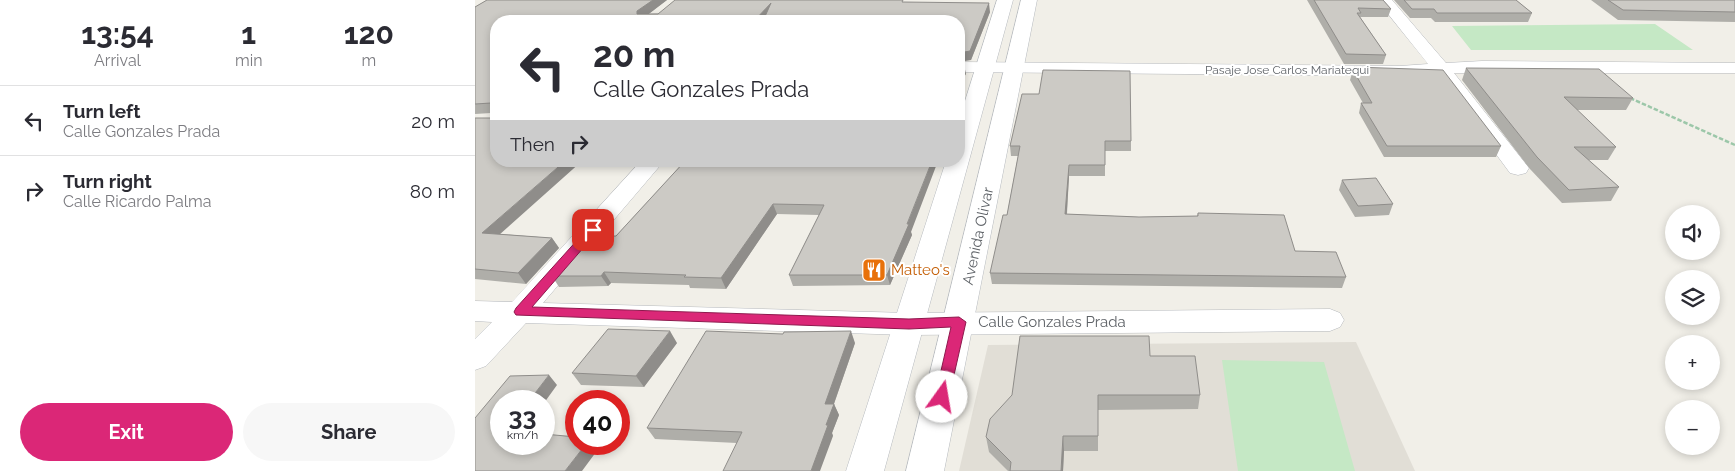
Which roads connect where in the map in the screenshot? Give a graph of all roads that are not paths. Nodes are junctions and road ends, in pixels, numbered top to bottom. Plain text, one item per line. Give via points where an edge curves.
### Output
1 (1005, 0) edge
2 (1029, 0) edge
3 (1384, 0) edge
4 (965, 67) edge
5 (986, 68) junction
6 (1015, 68) junction
7 (1735, 68) edge
8 (1442, 69) junction
9 (965, 137) edge
10 (648, 167) edge
11 (955, 167) edge
12 (1518, 168) dead end
13 (475, 311) edge
14 (520, 312) junction
15 (1330, 320) dead end
16 (959, 322) junction
17 (909, 324) junction
18 (475, 358) edge
19 (865, 471) edge
20 (925, 471) edge

1 - 5 street
2 - 6 street, Avenida Olivar
3 - 8 street
4 - 5 street, Pasaje Jose Carlos Mariatequi
5 - 6 street, Pasaje Jose Carlos Mariatequi
5 - 9 street
6 - 8 street, Pasaje Jose Carlos Mariatequi
6 - 16 street, Avenida Olivar
7 - 8 street, Pasaje Jose Carlos Mariatequi via 1481,66
8 - 12 street
10 - 14 street
11 - 17 street
13 - 14 street, Calle Gonzales Prada
14 - 17 street, Calle Gonzales Prada
14 - 18 street
15 - 16 street, Calle Gonzales Prada
16 - 17 street, Calle Gonzales Prada
16 - 20 street, Avenida Olivar
17 - 19 street

